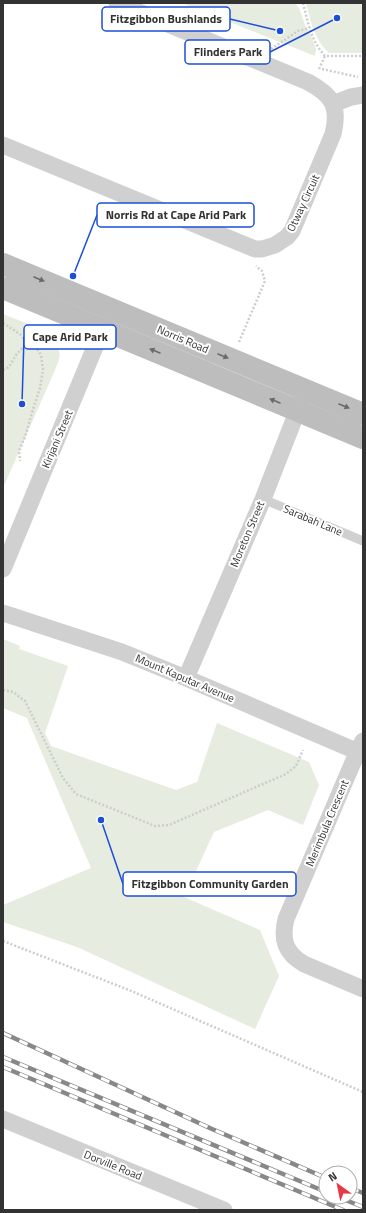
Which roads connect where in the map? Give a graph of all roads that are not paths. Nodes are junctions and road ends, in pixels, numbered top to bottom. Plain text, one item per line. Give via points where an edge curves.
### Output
1 (117, 3) edge
2 (363, 95) edge
3 (333, 104) junction
4 (3, 145) edge
5 (3, 264) edge
6 (3, 288) edge
7 (111, 309) junction
8 (102, 329) junction
9 (306, 390) junction
10 (297, 411) junction
11 (363, 414) edge
12 (363, 438) edge
13 (263, 498) junction
14 (363, 541) edge
15 (3, 569) edge
16 (3, 614) edge
17 (186, 678) junction
18 (361, 749) edge
19 (363, 989) edge
20 (3, 1119) edge
21 (224, 1210) edge

1 - 3 street via 308,82 322,90
2 - 3 street
3 - 4 street, Otway Circuit via 336,119 333,134 292,231 281,242 262,249 246,246
5 -> 7 main road, Norris Road
6 - 8 main road, Norris Road
7 - 8 street, Kirijani Street
7 -> 9 main road, Norris Road
10 -> 8 main road, Norris Road
8 - 15 street, Kirijani Street
9 - 10 street, Moreton Street
9 -> 11 main road, Norris Road
10 - 12 main road, Norris Road
10 - 13 street, Moreton Street
13 - 14 lane, Sarabah Lane
13 - 17 street, Moreton Street
16 - 17 street, Mount Kaputar Avenue via 122,652
17 - 18 street, Mount Kaputar Avenue
18 - 19 street, Merimbula Crescent via 286,919 284,938 296,960
20 - 21 street, Dorville Road

